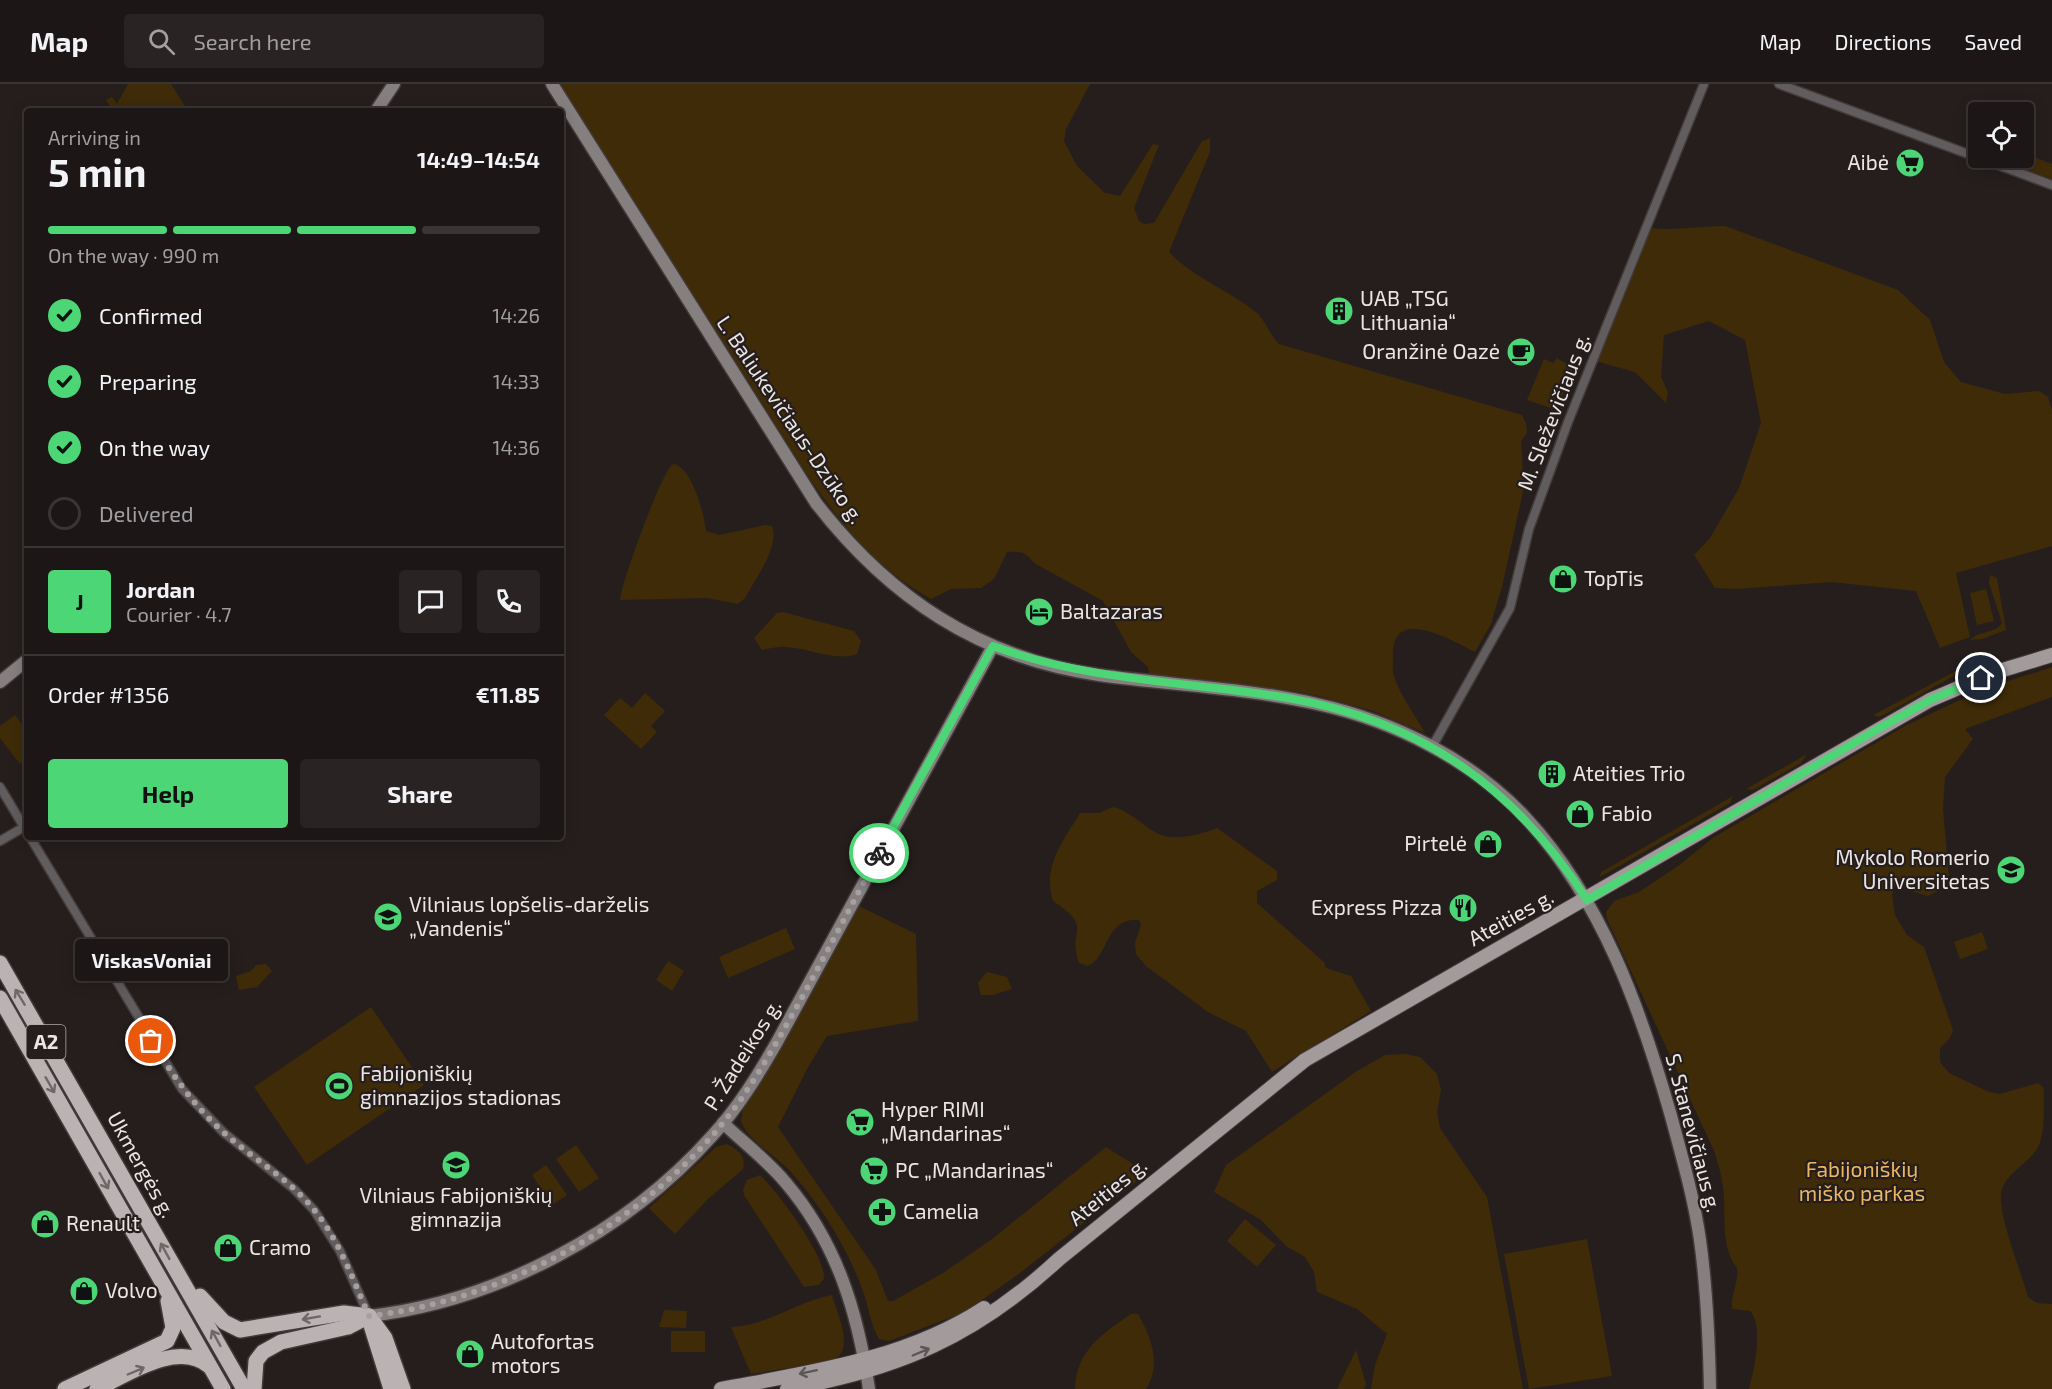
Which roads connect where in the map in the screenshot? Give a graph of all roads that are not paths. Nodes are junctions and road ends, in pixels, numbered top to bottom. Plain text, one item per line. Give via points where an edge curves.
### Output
1 (394, 84) edge
2 (552, 84) edge
3 (1704, 84) edge
4 (1779, 84) edge
5 (378, 108) edge
6 (2052, 185) edge
7 (993, 646) junction
8 (2052, 655) edge
9 (24, 662) edge
10 (0, 682) edge
11 (1432, 747) junction
12 (0, 787) edge
13 (24, 826) edge
14 (24, 830) edge
15 (32, 840) edge
16 (0, 841) edge
17 (1587, 900) junction
18 (0, 963) edge
19 (0, 998) edge
20 (723, 1123) junction
21 (179, 1275) junction
22 (160, 1278) junction
23 (369, 1316) junction
24 (866, 1366) junction
25 (212, 1368) junction
26 (65, 1389) edge
27 (98, 1389) edge
28 (223, 1389) edge
29 (244, 1389) edge
30 (254, 1389) edge
31 (391, 1389) edge
32 (403, 1389) edge
33 (721, 1389) edge
34 (787, 1389) edge
35 (869, 1389) edge
36 (1710, 1389) edge

1 - 5 main road
2 - 7 main road, L. Baliukevičiaus-Dzūko g. via 827,517 871,566 917,604
3 - 11 street, M. Sleževičiaus g. via 1564,433 1529,529 1510,608
4 - 6 street
7 - 11 main road, L. Baliukevičiaus-Dzūko g. via 1037,662 1096,675 1318,704 1381,723
7 - 20 main road, P. Žadeikos g. via 782,1032
8 - 17 main road, Ateities g. via 1996,672 1930,700
9 - 10 main road
11 - 17 main road, L. Baliukevičiaus-Dzūko g. via 1514,806 1549,846
12 - 13 street
14 - 16 street
15 - 23 street via 183,1089 223,1132 314,1209 340,1251
17 - 24 main road, Ateities g. via 1305,1060 1059,1259 1023,1293 981,1321 929,1349
17 - 36 main road, S. Stanevičiaus g. via 1640,1019 1682,1156 1700,1236
21 -> 18 highway, Ukmergės g. / A2
19 -> 22 highway, Ukmergės g. / A2
20 - 23 main road, P. Žadeikos g. via 662,1184 577,1245 534,1268 454,1299
20 - 24 main road via 786,1184 819,1230 846,1284
23 -> 21 highway via 344,1313 240,1330 218,1317
29 -> 21 highway, Ukmergės g. / A2
22 - 25 highway, Ukmergės g. / A2
22 - 26 highway via 173,1321 167,1341
23 - 30 highway via 348,1327 281,1342 263,1352 256,1361
23 - 31 highway
23 - 32 highway via 385,1338
24 -> 33 main road, Ateities g.
24 - 34 main road, Ateities g.
24 - 35 main road
27 -> 25 highway via 176,1356 193,1356
25 - 28 highway, Ukmergės g. / A2

